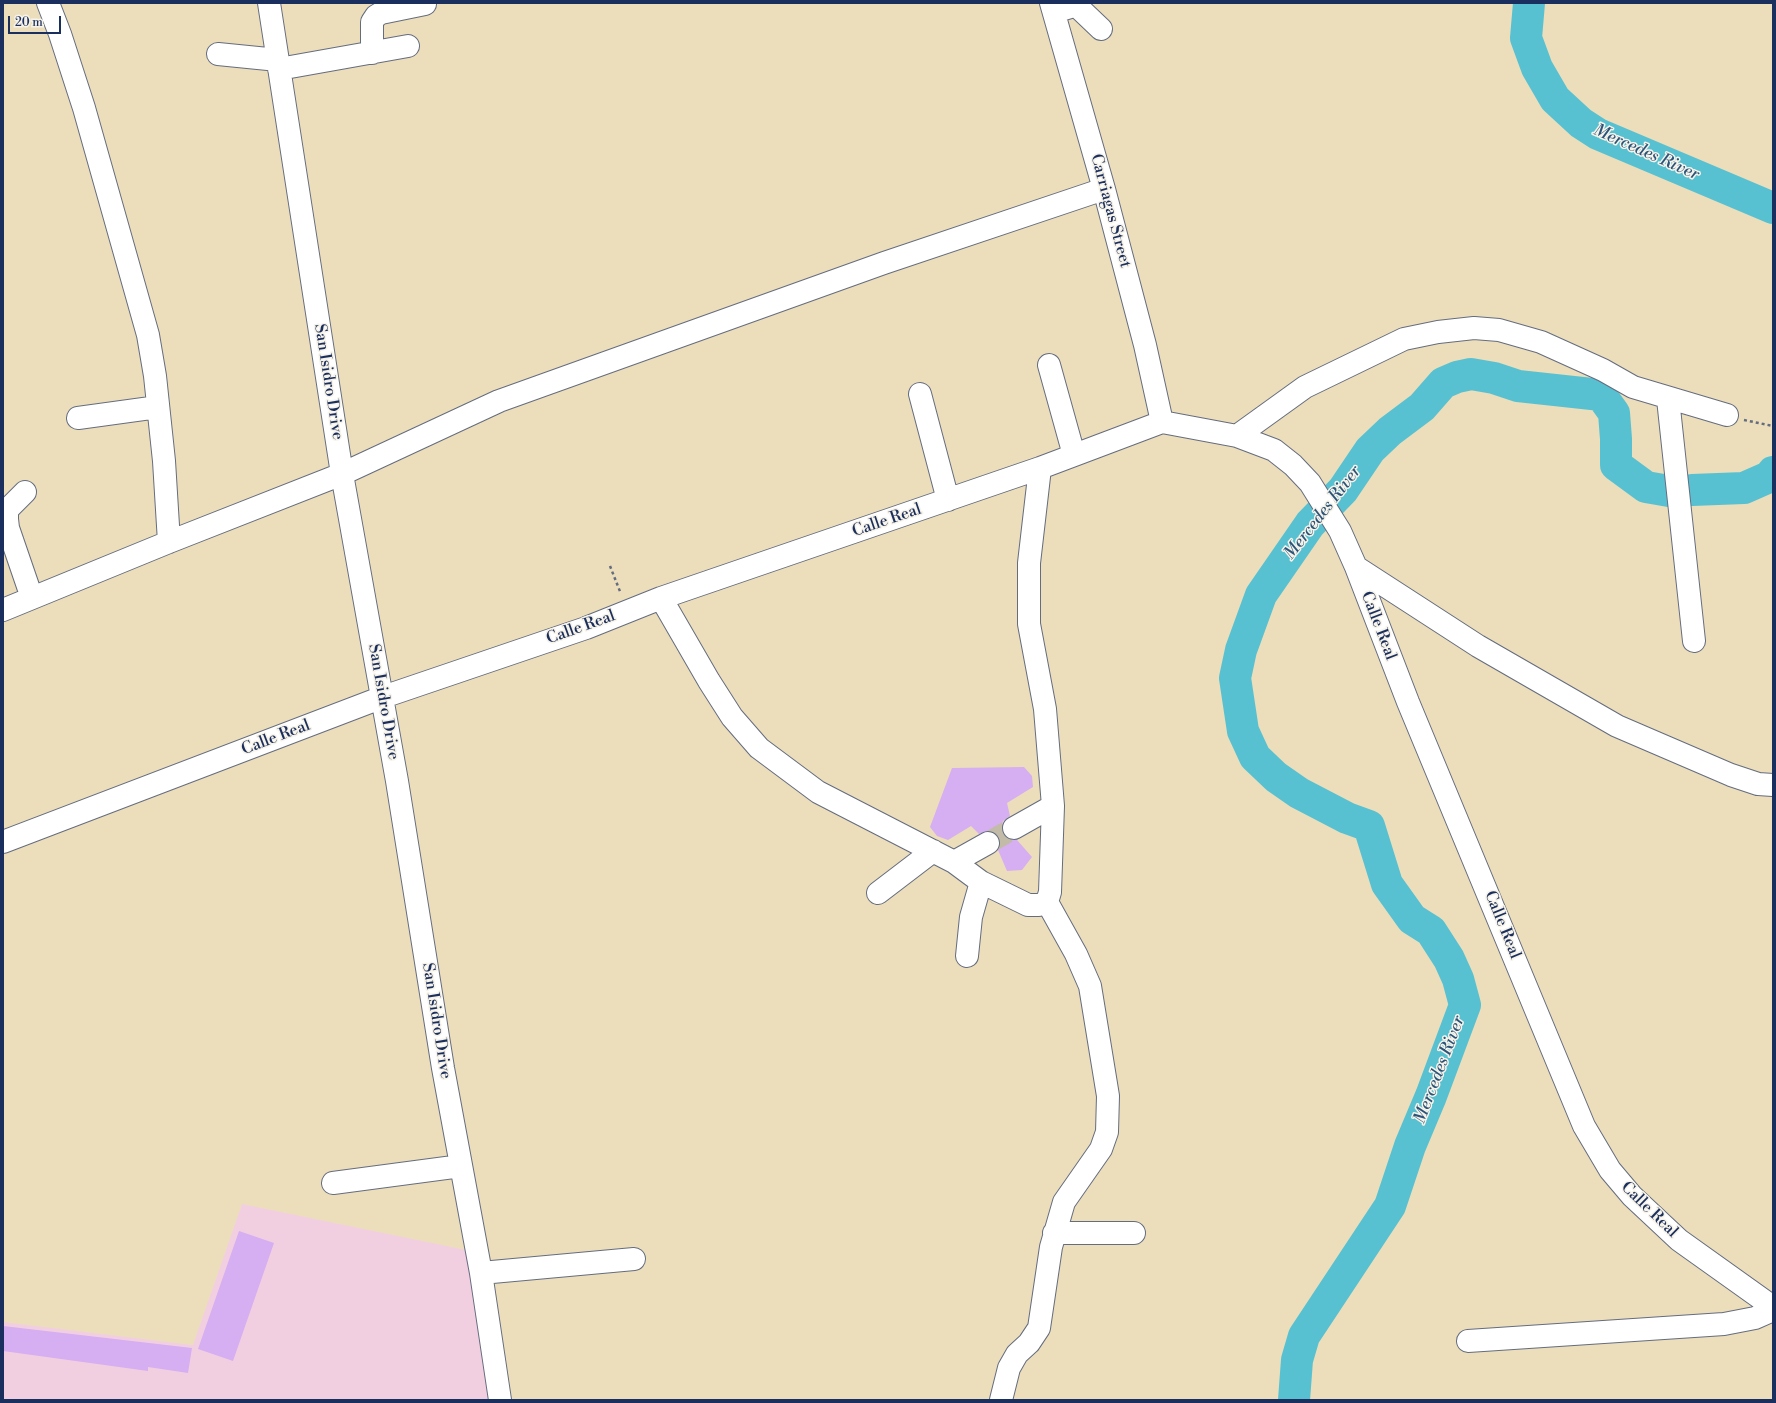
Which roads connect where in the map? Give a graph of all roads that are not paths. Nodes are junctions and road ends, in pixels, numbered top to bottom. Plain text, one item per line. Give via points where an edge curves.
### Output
1 (48, 3) edge
2 (269, 3) edge
3 (425, 4) edge
4 (1052, 8) edge
5 (1101, 29) dead end
6 (408, 46) dead end
7 (372, 53) junction
8 (218, 54) dead end
9 (278, 64) junction
10 (1104, 189) junction
11 (1049, 365) dead end
12 (920, 394) dead end
13 (1668, 399) junction
14 (158, 407) junction
15 (1727, 415) dead end
16 (78, 418) dead end
17 (1162, 422) junction
18 (1237, 436) junction
19 (1074, 455) junction
20 (1040, 468) junction
21 (342, 474) junction
22 (25, 492) dead end
23 (948, 500) junction
24 (169, 542) junction
25 (1356, 567) junction
26 (32, 598) junction
27 (661, 598) junction
28 (3, 610) edge
29 (1694, 640) dead end
30 (383, 697) junction
31 (1773, 785) edge
32 (1053, 806) junction
33 (1014, 828) tunnel mouth
34 (3, 842) edge
35 (988, 843) tunnel mouth
36 (933, 851) junction
37 (954, 862) junction
38 (981, 882) junction
39 (878, 893) dead end
40 (1047, 902) junction
41 (967, 956) dead end
42 (461, 1166) junction
43 (333, 1183) dead end
44 (1054, 1233) junction
45 (1134, 1233) dead end
46 (634, 1259) dead end
47 (481, 1273) junction
48 (1773, 1308) edge
49 (1468, 1341) dead end
50 (500, 1400) edge
51 (1001, 1400) edge

1 - 14 street via 84,108 148,335
2 - 9 street, San Isidro Drive
3 - 7 street via 376,16 372,22
4 - 5 street via 1074,6
4 - 10 street, Carriagas Street
6 - 7 street
7 - 9 street
8 - 9 street
9 - 21 street, San Isidro Drive
10 - 17 street, Carriagas Street via 1145,345
10 - 21 street via 877,266 498,401
11 - 19 street
12 - 23 street
13 - 15 street
13 - 18 street via 1633,388 1603,370 1541,342 1499,330 1474,328 1404,339 1305,387
13 - 29 street
14 - 16 street
14 - 24 street
17 - 18 street, Calle Real
17 - 19 street, Calle Real
18 - 25 street, Calle Real via 1274,450 1310,483 1340,531
19 - 20 street, Calle Real
20 - 23 street, Calle Real
20 - 32 street via 1029,563 1029,624 1045,709
21 - 24 street
21 - 30 street, San Isidro Drive
22 - 26 street via 7,510 7,519
23 - 27 street, Calle Real
24 - 26 street
25 - 31 street via 1478,646 1617,726 1731,775 1758,784
25 - 48 street, Calle Real via 1408,702 1584,1126 1610,1170 1632,1196 1679,1240
26 - 28 street
27 - 30 street, Calle Real via 586,628
27 - 36 street via 732,717 759,748 818,792
30 - 34 street, Calle Real
30 - 42 street, San Isidro Drive
32 - 33 street
32 - 40 street via 1050,892
35 - 37 street
36 - 37 street
36 - 39 street
37 - 38 street
38 - 40 street via 1028,905
38 - 41 street via 971,916
40 - 44 street via 1076,954 1090,986 1108,1096 1107,1132 1101,1149 1064,1202
42 - 43 street
42 - 47 street, San Isidro Drive
44 - 45 street
44 - 51 street via 1039,1328 1009,1368
46 - 47 street
47 - 50 street, San Isidro Drive
48 - 49 street via 1755,1318 1724,1324

